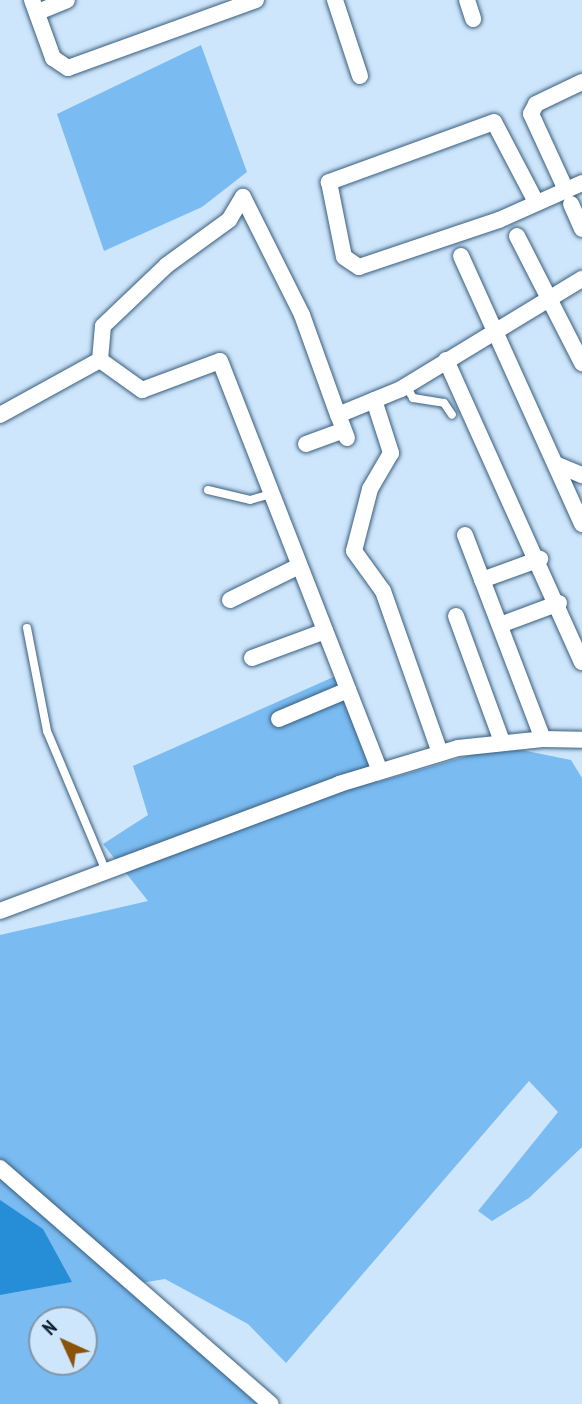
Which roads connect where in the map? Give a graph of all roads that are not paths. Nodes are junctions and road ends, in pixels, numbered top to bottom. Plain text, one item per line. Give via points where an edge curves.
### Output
1 (67, 0) edge
2 (257, 0) edge
3 (335, 0) edge
4 (467, 0) edge
5 (35, 6) edge
6 (472, 19) dead end
7 (360, 76) dead end
8 (582, 82) edge
9 (582, 183) edge
10 (569, 197) junction
11 (536, 202) junction
12 (582, 229) edge
13 (517, 236) dead end
14 (461, 256) dead end
15 (582, 279) edge
16 (549, 299) junction
17 (499, 332) junction
18 (100, 360) junction
19 (446, 360) junction
20 (582, 363) edge
21 (406, 386) junction
22 (374, 400) junction
23 (0, 415) edge
24 (452, 415) dead end
25 (343, 428) junction
26 (306, 444) dead end
27 (558, 466) junction
28 (582, 475) edge
29 (208, 490) dead end
30 (271, 494) junction
31 (582, 524) edge
32 (464, 535) dead end
33 (540, 559) junction
34 (299, 566) junction
35 (482, 580) junction
36 (230, 600) dead end
37 (559, 603) junction
38 (456, 616) dead end
39 (500, 625) junction
40 (27, 628) dead end
41 (325, 631) junction
42 (252, 658) dead end
43 (582, 662) edge
44 (348, 690) junction
45 (279, 719) dead end
46 (543, 739) junction
47 (502, 742) junction
48 (582, 742) edge
49 (440, 753) junction
50 (380, 771) junction
51 (105, 869) junction
52 (0, 911) edge
53 (0, 1168) edge
54 (271, 1404) edge

1 - 5 street
2 - 5 street via 68,68 53,58
3 - 7 street
4 - 6 street
8 - 10 street via 536,104 531,114
9 - 10 street
10 - 11 street
10 - 12 street
11 - 11 street via 494,122 330,182 344,257 359,267
13 - 16 street
14 - 17 street
15 - 16 street
16 - 17 street
16 - 20 street
17 - 19 street
17 - 27 street
18 - 23 street
18 - 25 street via 103,326 249,198 262,244 302,315
18 - 30 street via 142,390 220,361
19 - 21 street
19 - 33 street
21 - 22 street
21 - 24 lane via 413,398 444,403
22 - 25 street
22 - 49 street via 391,453 370,488 354,551 383,591
25 - 26 street
27 - 28 street
27 - 31 street
29 - 30 lane via 250,500
30 - 34 street
32 - 35 street
33 - 35 street
33 - 37 street
34 - 36 street
34 - 41 street
35 - 39 street
37 - 39 street
37 - 43 street
38 - 47 street
39 - 46 street
40 - 51 lane via 47,731
41 - 42 street
41 - 44 street
44 - 45 street
44 - 50 street
46 - 47 street
46 - 48 street
47 - 49 street
49 - 50 street
50 - 51 street
51 - 52 street
53 - 54 street

